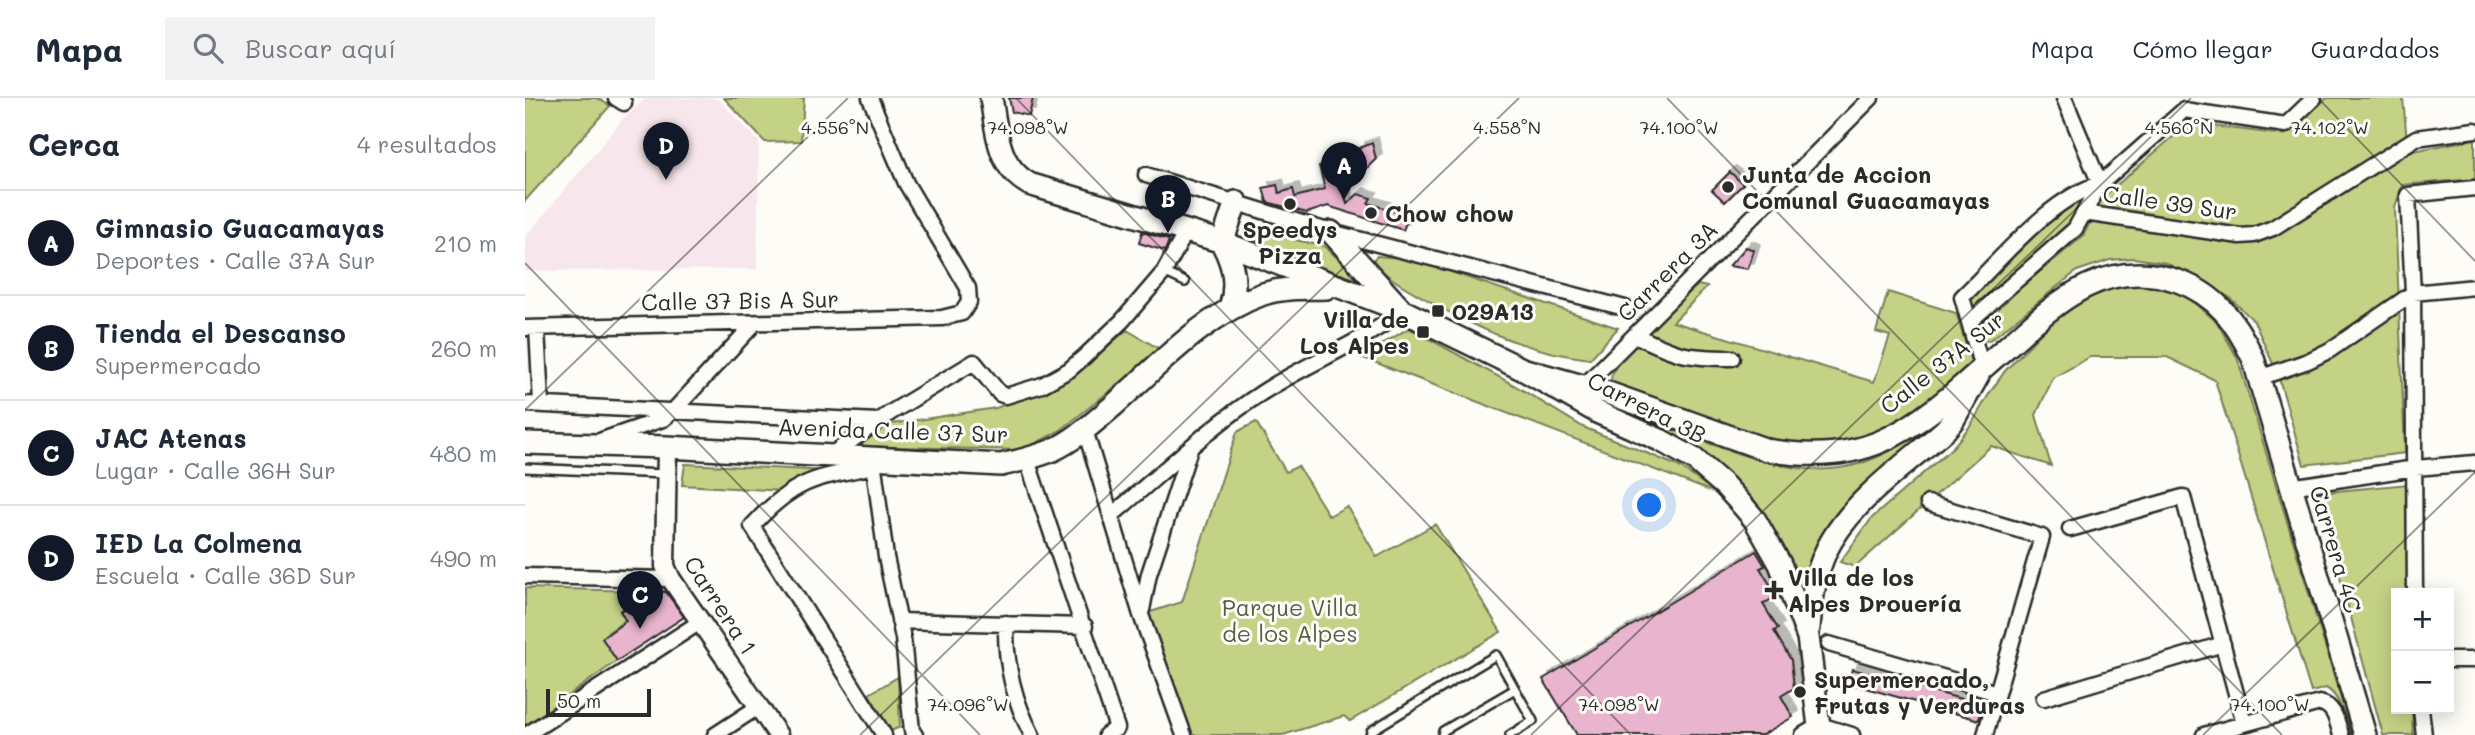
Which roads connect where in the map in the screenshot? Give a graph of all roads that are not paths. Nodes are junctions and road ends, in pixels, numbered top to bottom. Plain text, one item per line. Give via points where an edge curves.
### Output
1 (870, 98) edge
2 (991, 98) edge
3 (1871, 98) edge
4 (2064, 98) edge
5 (2314, 98) edge
6 (2475, 130) edge
7 (1146, 175) dead end
8 (2100, 184) junction
9 (2475, 188) edge
10 (1236, 202) junction
11 (2084, 213) junction
12 (1187, 230) junction
13 (1331, 232) junction
14 (1222, 243) junction
15 (1164, 272) junction
16 (1185, 282) dead end
17 (2475, 287) edge
18 (1340, 288) junction
19 (2413, 293) junction
20 (1230, 308) junction
21 (1625, 308) dead end
22 (1403, 311) junction
23 (1969, 322) junction
24 (755, 323) junction
25 (531, 328) edge
26 (1635, 335) junction
27 (1732, 358) dead end
28 (1982, 368) junction
29 (1523, 369) junction
30 (2259, 378) junction
31 (1584, 386) junction
32 (541, 403) junction
33 (525, 404) edge
34 (674, 410) junction
35 (878, 421) junction
36 (1086, 430) junction
37 (525, 443) edge
38 (591, 444) junction
39 (667, 447) junction
40 (1191, 448) junction
41 (831, 455) junction
42 (1027, 460) junction
43 (874, 463) junction
44 (2475, 463) edge
45 (525, 468) edge
46 (2415, 468) junction
47 (666, 474) junction
48 (2290, 487) junction
49 (1929, 503) dead end
50 (1112, 515) junction
51 (2070, 529) dead end
52 (525, 576) edge
53 (671, 579) junction
54 (2415, 588) edge
55 (1141, 615) junction
56 (899, 621) junction
57 (700, 622) junction
58 (1006, 623) junction
59 (1085, 626) junction
60 (1808, 637) junction
61 (1829, 643) dead end
62 (2223, 644) junction
63 (2454, 660) edge
64 (2475, 660) edge
65 (1515, 688) junction
66 (1997, 693) junction
67 (2044, 698) dead end
68 (758, 706) junction
69 (2422, 714) edge
70 (2244, 723) junction
71 (547, 729) edge
72 (1112, 732) edge
73 (1814, 732) edge
74 (911, 734) edge
75 (526, 735) edge
76 (715, 735) edge
77 (778, 735) edge
78 (884, 735) edge
79 (1032, 735) edge
80 (1184, 735) edge
81 (1370, 735) edge
82 (1442, 735) edge
83 (1510, 735) edge
84 (1852, 735) edge
85 (1985, 735) edge
86 (2204, 735) edge
87 (2341, 735) edge
88 (2365, 735) edge
89 (2424, 735) edge

1 - 24 street, Calle 37 Bis A Sur via 906,183 968,288 968,305 956,316
2 - 12 main road via 1003,157 1017,177
3 - 26 street, Carrera 3A
4 - 8 street
5 - 8 street via 2285,125 2184,110
6 - 11 street, Calle 39 Sur via 2416,138 2273,228 2254,235
7 - 10 street
8 - 11 street
8 - 23 street via 2061,203 1962,297
9 - 19 street via 2407,195
10 - 13 street
10 - 14 main road
11 - 23 street via 2075,229
12 - 14 main road
12 - 15 street
13 - 21 street
13 - 22 main road
14 - 18 main road
14 - 20 main road via 1235,284
15 - 16 lane
15 - 35 street via 1084,357 1042,385 1003,396 974,362
17 - 19 street
18 - 20 main road, Avenida Calle 37 Sur via 1283,289
18 - 22 main road, Avenida Calle 37 Sur
19 - 30 street via 2330,350
19 - 46 street
20 - 36 main road, Avenida Calle 37 Sur via 1202,327
22 - 29 main road, Avenida Calle 37 Sur
22 - 40 street via 1261,394
23 - 28 street
24 - 25 street, Calle 37 Bis A Sur
24 - 34 street
25 - 32 street
26 - 27 street via 1681,355
26 - 31 street, Carrera 3A
28 - 30 main road, Calle 37A Sur via 2068,295 2109,278 2148,274 2189,285 2223,308 2246,342
28 - 31 main road, Calle 37A Sur via 1922,417 1883,440 1860,449 1815,455 1747,444
28 - 60 main road via 1954,419 1854,512 1831,540 1813,591
29 - 31 main road, Calle 37A Sur
29 - 60 main road, Carrera 3B via 1708,469 1763,533 1785,574
30 - 48 main road, Carrera 4C
32 - 33 street
32 - 34 street
34 - 35 street
34 - 38 street via 663,419
35 - 41 street
36 - 42 main road, Avenida Calle 37 Sur
36 - 50 street
37 - 38 main road, Avenida Calle 37 Sur
38 - 39 main road, Avenida Calle 37 Sur
39 - 41 main road, Avenida Calle 37 Sur
39 - 47 street, Carrera 1
40 - 50 street
40 - 55 street via 1149,573
41 - 43 main road, Avenida Calle 37 Sur
42 - 43 main road, Avenida Calle 37 Sur via 1001,465
42 - 59 street
43 - 56 street
43 - 78 street via 799,485 773,503 753,526
44 - 46 street
45 - 47 lane
46 - 48 street
46 - 54 street
47 - 53 street, Carrera 1 via 664,560
48 - 88 main road, Carrera 4C
49 - 66 street via 2042,537
50 - 55 street
51 - 62 street via 2183,497
52 - 53 street
53 - 57 street, Carrera 1
55 - 80 street
56 - 58 street
56 - 74 street
57 - 68 street, Carrera 1
57 - 71 street
58 - 59 street
58 - 79 street via 1009,673
59 - 72 street
60 - 73 main road, Carrera 3B
61 - 66 street
62 - 67 street
62 - 70 street
63 - 64 street
65 - 81 lane via 1496,655
65 - 82 lane
65 - 83 lane via 1533,720
66 - 85 street
68 - 76 street
68 - 77 street, Carrera 1
69 - 89 street
70 - 86 street
70 - 87 street via 2325,704 2333,710
71 - 75 street
73 - 84 street

